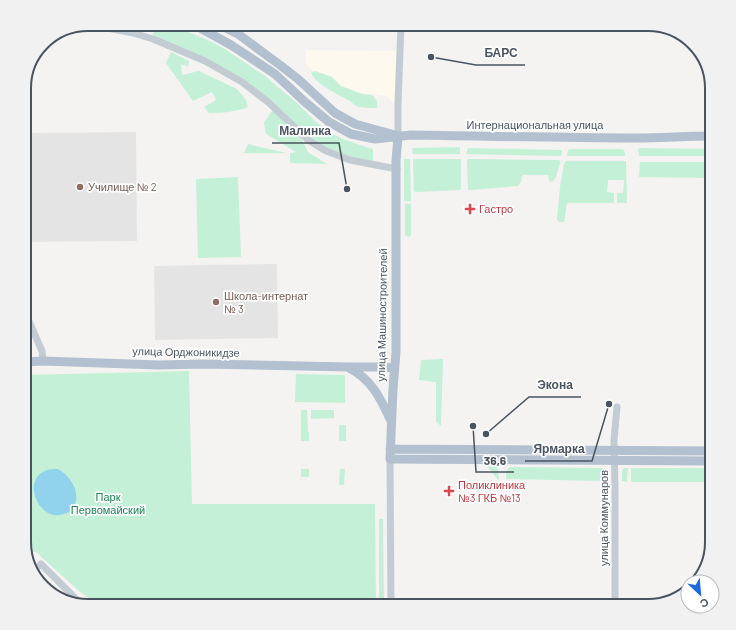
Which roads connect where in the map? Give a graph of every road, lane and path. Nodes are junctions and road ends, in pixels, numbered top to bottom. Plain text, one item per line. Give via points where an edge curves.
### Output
1 (123, 31) edge
2 (206, 31) edge
3 (232, 31) edge
4 (401, 31) edge
5 (398, 136) junction
6 (705, 137) edge
7 (687, 138) junction
8 (705, 139) edge
9 (397, 169) junction
10 (31, 326) edge
11 (43, 361) junction
12 (31, 362) edge
13 (348, 367) junction
14 (394, 368) junction
15 (617, 407) dead end
16 (391, 422) junction
17 (390, 449) junction
18 (614, 450) junction
19 (705, 451) edge
20 (390, 459) junction
21 (615, 460) junction
22 (705, 461) edge
23 (37, 567) edge
24 (74, 597) edge
25 (390, 599) edge
26 (615, 599) edge

1 - 9 street via 153,39 205,61 242,82 268,102 308,140 326,151 350,160
2 - 5 main road, Интернациональная улица via 275,74 329,122 351,134 375,139
3 - 5 main road, Интернациональная улица via 298,79 335,113 355,124
4 - 5 street, улица Машиностроителей
5 - 7 main road, Интернациональная улица
5 - 9 main road, улица Машиностроителей
6 - 7 main road, Интернациональная улица
7 - 8 main road, Интернациональная улица
9 - 14 main road, улица Машиностроителей
10 - 11 street via 42,351
11 - 12 main road, улица Орджоникидзе
11 - 13 main road, улица Орджоникидзе
13 - 14 main road, улица Орджоникидзе
13 - 16 main road via 374,388
14 - 16 main road, улица Машиностроителей
15 - 18 street, улица Коммунаров
16 - 17 main road, улица Машиностроителей
17 - 18 main road
17 - 20 main road, улица Машиностроителей
18 - 19 main road
18 - 21 street, улица Коммунаров
20 - 21 main road
20 - 25 street, улица Машиностроителей
21 - 22 main road
21 - 26 street, улица Коммунаров
23 - 24 street via 41,564

